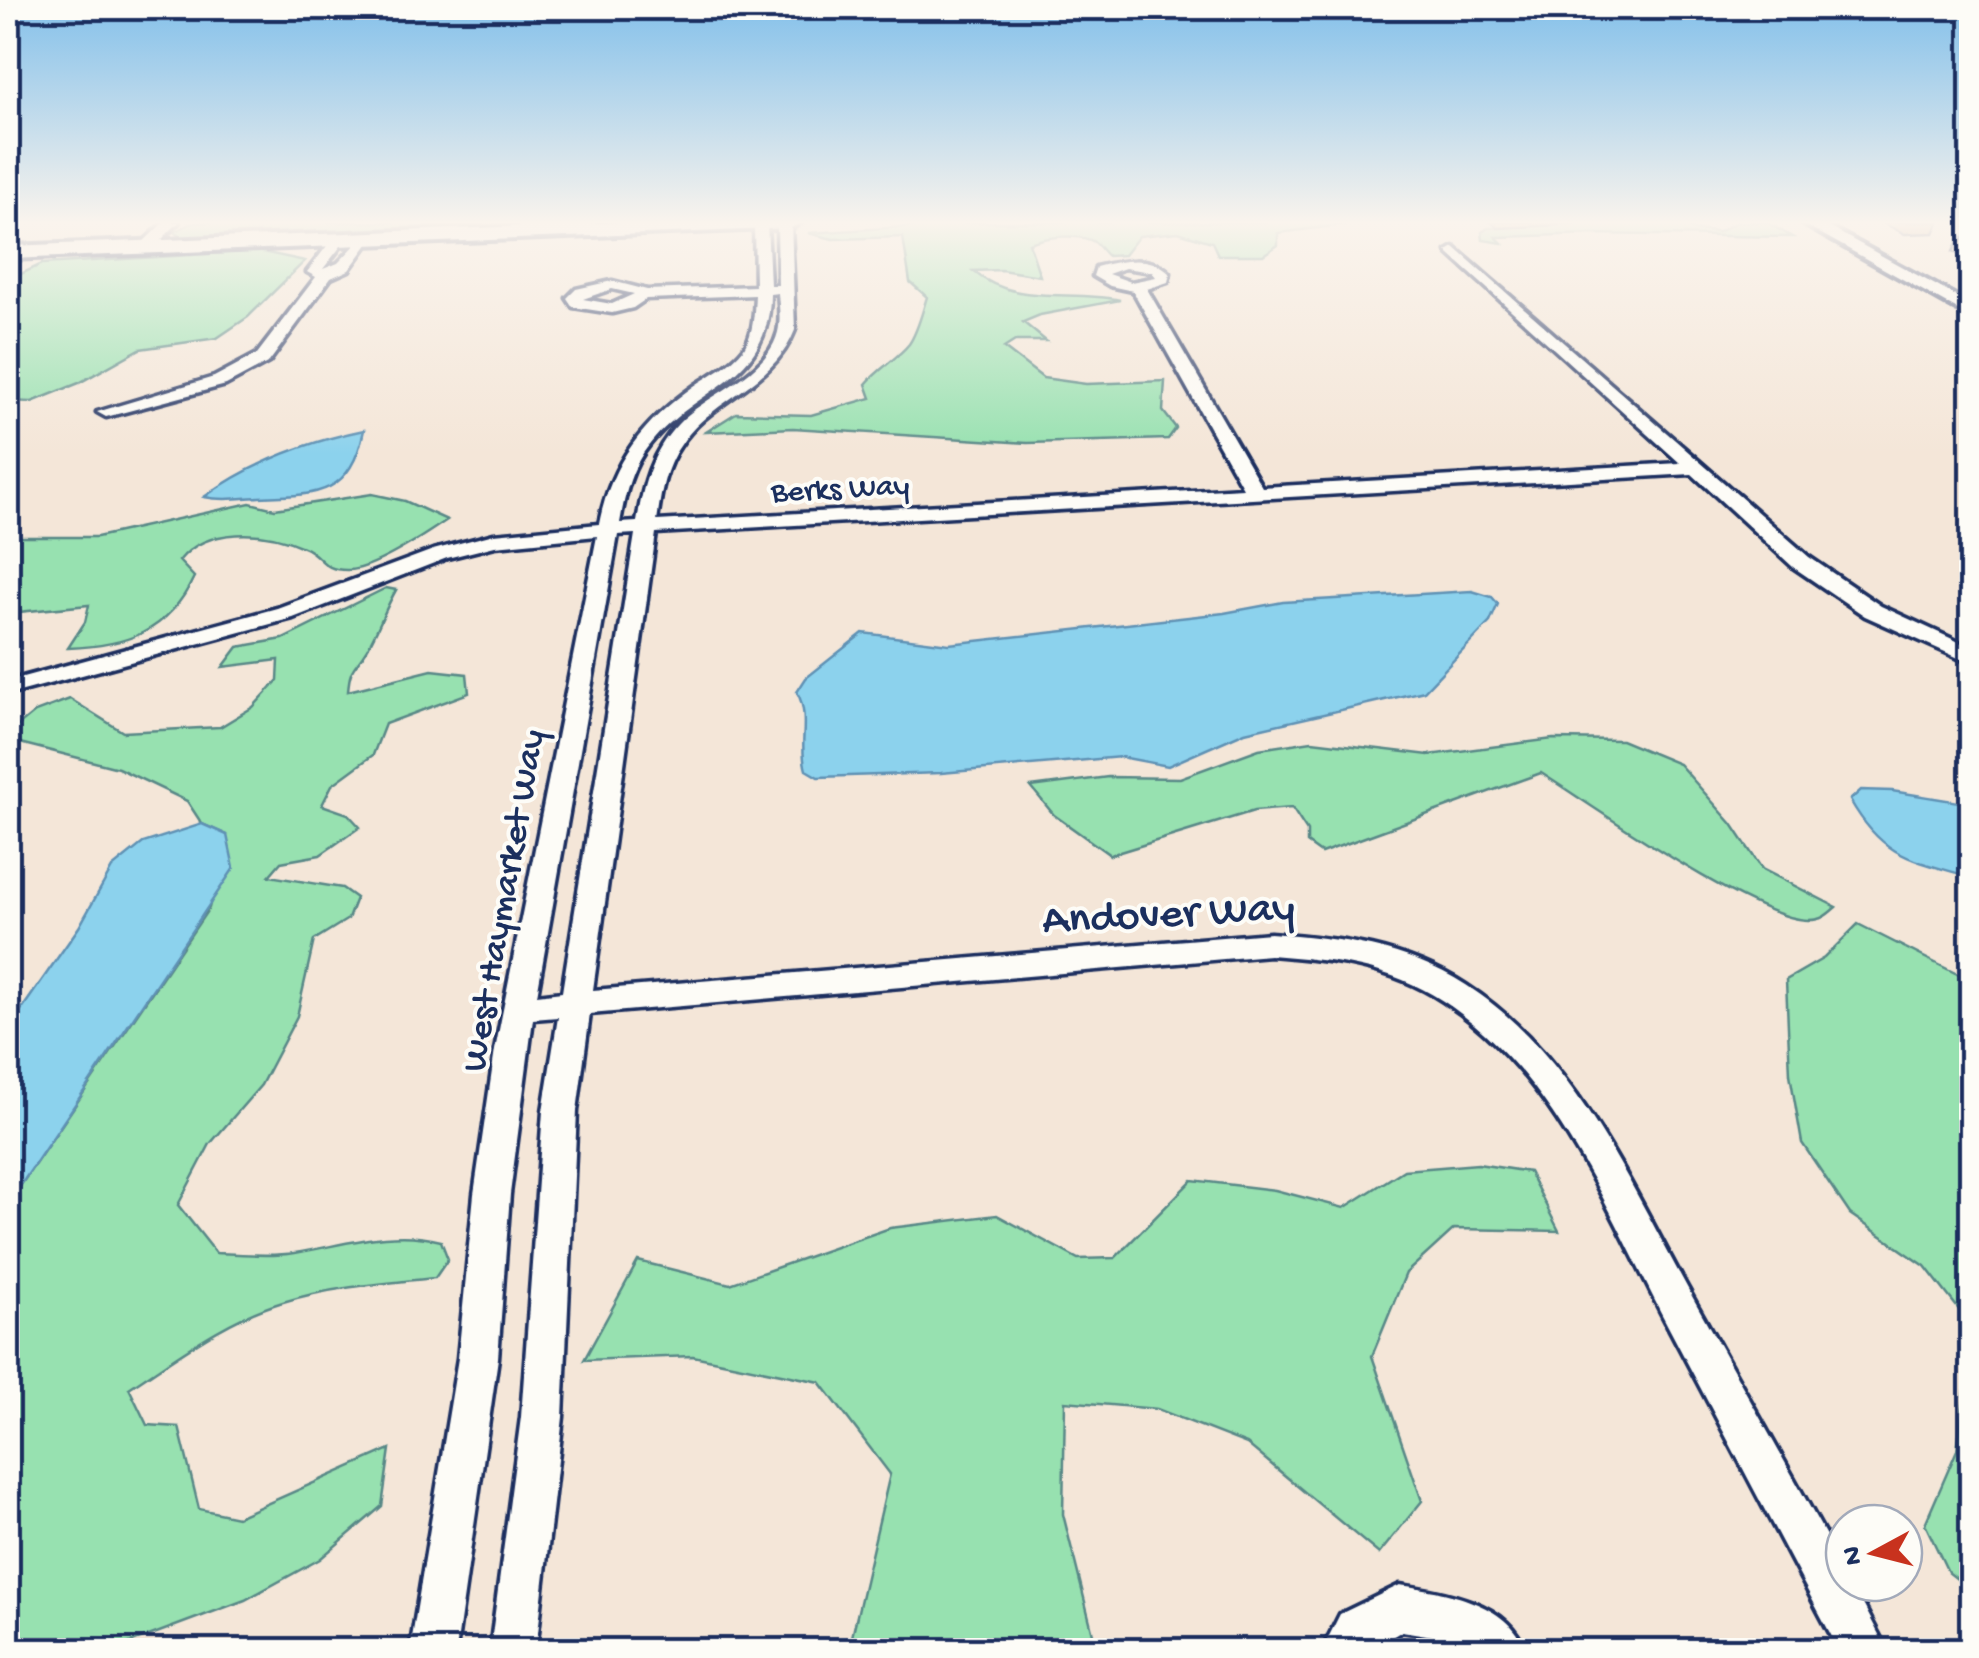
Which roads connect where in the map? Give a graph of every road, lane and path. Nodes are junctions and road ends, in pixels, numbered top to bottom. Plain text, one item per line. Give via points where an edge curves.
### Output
1 (308, 299) edge
2 (770, 299) edge
3 (777, 299) edge
4 (1146, 299) edge
5 (1509, 299) edge
6 (1947, 299) edge
7 (1972, 313) edge
8 (106, 412) dead end
9 (1698, 468) junction
10 (1256, 493) junction
11 (648, 528) junction
12 (609, 530) junction
13 (1972, 657) edge
14 (8, 688) edge
15 (576, 1003) junction
16 (519, 1008) junction
17 (432, 1650) edge
18 (513, 1650) edge
19 (1345, 1650) edge
20 (1502, 1650) edge
21 (1864, 1650) edge

1 - 8 street via 263,358 220,381
2 - 12 street, West Haymarket Way via 753,346 668,412 634,450 614,494
3 - 11 street, West Haymarket Way via 787,330 781,347 679,434 658,467
4 - 10 street
5 - 9 street
6 - 7 street
9 - 10 street, Berks Way
9 - 13 street via 1801,562 1873,611
10 - 11 street, Berks Way
11 - 12 street, Berks Way
11 - 15 street, West Haymarket Way
12 - 14 street, Berks Way via 494,540 440,554 268,618
12 - 16 street, West Haymarket Way
15 - 16 street, Andover Way
15 - 18 street, West Haymarket Way via 560,1110 542,1417
15 - 21 street, Andover Way via 1270,944 1349,951 1452,991 1519,1043 1583,1132
16 - 17 street, West Haymarket Way via 492,1194 478,1358
19 - 20 street via 1356,1630 1400,1608 1454,1616

